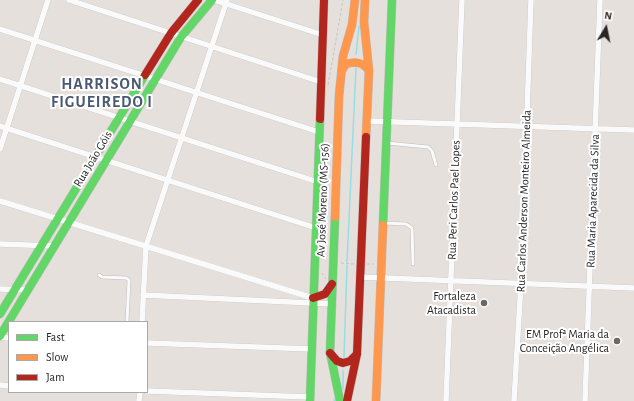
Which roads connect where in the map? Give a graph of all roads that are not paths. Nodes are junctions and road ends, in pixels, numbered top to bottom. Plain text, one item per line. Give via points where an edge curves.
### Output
1 (48, 0) edge
2 (69, 0) edge
3 (198, 0) edge
4 (213, 0) edge
5 (324, 0) edge
6 (355, 0) edge
7 (365, 0) edge
8 (392, 0) edge
9 (462, 0) edge
10 (531, 0) edge
11 (600, 0) edge
12 (227, 2) edge
13 (0, 29) edge
14 (170, 33) junction
15 (323, 35) junction
16 (181, 36) junction
17 (35, 41) junction
18 (212, 46) junction
19 (342, 70) junction
20 (369, 71) junction
21 (144, 76) junction
22 (0, 79) edge
23 (155, 79) junction
24 (321, 82) junction
25 (20, 86) junction
26 (197, 93) junction
27 (119, 118) junction
28 (130, 121) junction
29 (367, 121) junction
30 (388, 121) junction
31 (457, 123) junction
32 (0, 126) edge
33 (527, 126) junction
34 (7, 128) junction
35 (596, 129) junction
36 (634, 130) edge
37 (319, 132) junction
38 (182, 138) junction
39 (387, 143) junction
40 (0, 149) edge
41 (95, 157) junction
42 (106, 160) junction
43 (436, 165) dead end
44 (168, 180) junction
45 (318, 182) junction
46 (0, 201) edge
47 (58, 219) junction
48 (68, 222) junction
49 (384, 223) junction
50 (316, 228) junction
51 (0, 244) edge
52 (42, 246) junction
53 (54, 246) junction
54 (146, 246) junction
55 (413, 264) dead end
56 (99, 275) dead end
57 (360, 277) junction
58 (381, 278) junction
59 (450, 281) junction
60 (521, 283) junction
61 (332, 284) junction
62 (590, 286) junction
63 (634, 288) edge
64 (0, 289) edge
65 (15, 289) junction
66 (28, 290) junction
67 (143, 295) junction
68 (314, 301) junction
69 (332, 304) junction
70 (0, 314) edge
71 (9, 321) edge
72 (127, 321) edge
73 (142, 321) edge
74 (8, 323) edge
75 (0, 336) edge
76 (148, 343) edge
77 (312, 350) junction
78 (330, 352) junction
79 (357, 354) junction
80 (148, 391) edge
81 (310, 399) edge
82 (340, 401) edge
83 (347, 401) edge
84 (376, 401) edge
85 (446, 401) edge
86 (514, 401) edge
87 (585, 401) edge

1 - 17 street
2 - 14 street
3 - 14 street, Rua João Góis
4 - 12 street
4 - 16 street, Rua João Góis
5 - 15 street
6 - 19 street, Av José Moreno (MS-156)
7 - 20 street via 364,22
8 - 30 street
9 - 31 street, Rua Peri Carlos Pael Lopes
10 - 33 street, Rua Carlos Anderson Monteiro Almeida
11 - 35 street, Rua Maria Aparecida da Silva
12 - 15 street
12 - 18 street
13 - 17 street
14 - 16 street
14 - 21 street, Rua João Góis
15 - 24 street
16 - 18 street
16 - 23 street, Rua João Góis
17 - 21 street
17 - 25 street
18 - 24 street
18 - 26 street
19 - 20 street via 352,61 366,65
19 - 61 street, Av José Moreno (MS-156)
20 - 29 street
21 - 23 street
21 - 27 street, Rua João Góis
22 - 25 street
23 - 26 street
23 - 28 street, Rua João Góis
24 - 37 street
25 - 27 street
25 - 34 street
26 - 37 street
26 - 38 street
27 - 28 street
27 - 41 street, Rua João Góis
28 - 38 street
28 - 42 street, Rua João Góis
29 - 30 street
29 - 57 street
30 - 31 street
30 - 39 street
31 - 33 street
31 - 59 street, Rua Peri Carlos Pael Lopes
32 - 34 street
33 - 35 street
33 - 60 street, Rua Carlos Anderson Monteiro Almeida
34 - 40 street
34 - 41 street
35 - 36 street
35 - 62 street, Rua Maria Aparecida da Silva
37 - 45 street
38 - 44 street
38 - 45 street
39 - 43 lane via 428,147 432,150
39 - 49 street
41 - 42 street
41 - 47 street, Rua João Góis
42 - 44 street
42 - 48 street, Rua João Góis
44 - 50 street
44 - 54 street
45 - 50 street
46 - 47 street
47 - 48 street
47 - 52 street, Rua João Góis
48 - 53 street, Rua João Góis
48 - 54 street
49 - 55 lane via 406,224 412,228
49 - 58 street
50 - 68 street
51 - 52 street
52 - 53 street
52 - 65 street, Rua João Góis
53 - 66 street, Rua João Góis
54 - 67 street
54 - 68 street
56 - 72 lane via 128,280
57 - 58 street
57 - 79 street
58 - 59 street
58 - 84 street
59 - 60 street
59 - 85 street, Rua Peri Carlos Pael Lopes
60 - 62 street
60 - 86 street, Rua Carlos Anderson Monteiro Almeida
61 - 68 street via 331,289
61 - 69 street, Av José Moreno (MS-156)
62 - 63 street
62 - 87 street, Rua Maria Aparecida da Silva
64 - 65 street
65 - 66 street
65 - 70 street, Rua João Góis
66 - 71 street, Rua João Góis
67 - 68 street
67 - 73 street
68 - 69 street
68 - 77 street
69 - 78 street, Av José Moreno (MS-156)
74 - 75 street, Rua João Góis
76 - 77 street
77 - 81 street
78 - 79 street via 336,361 343,363 350,362
78 - 82 street, Av José Moreno (MS-156)
79 - 83 street
80 - 81 street

